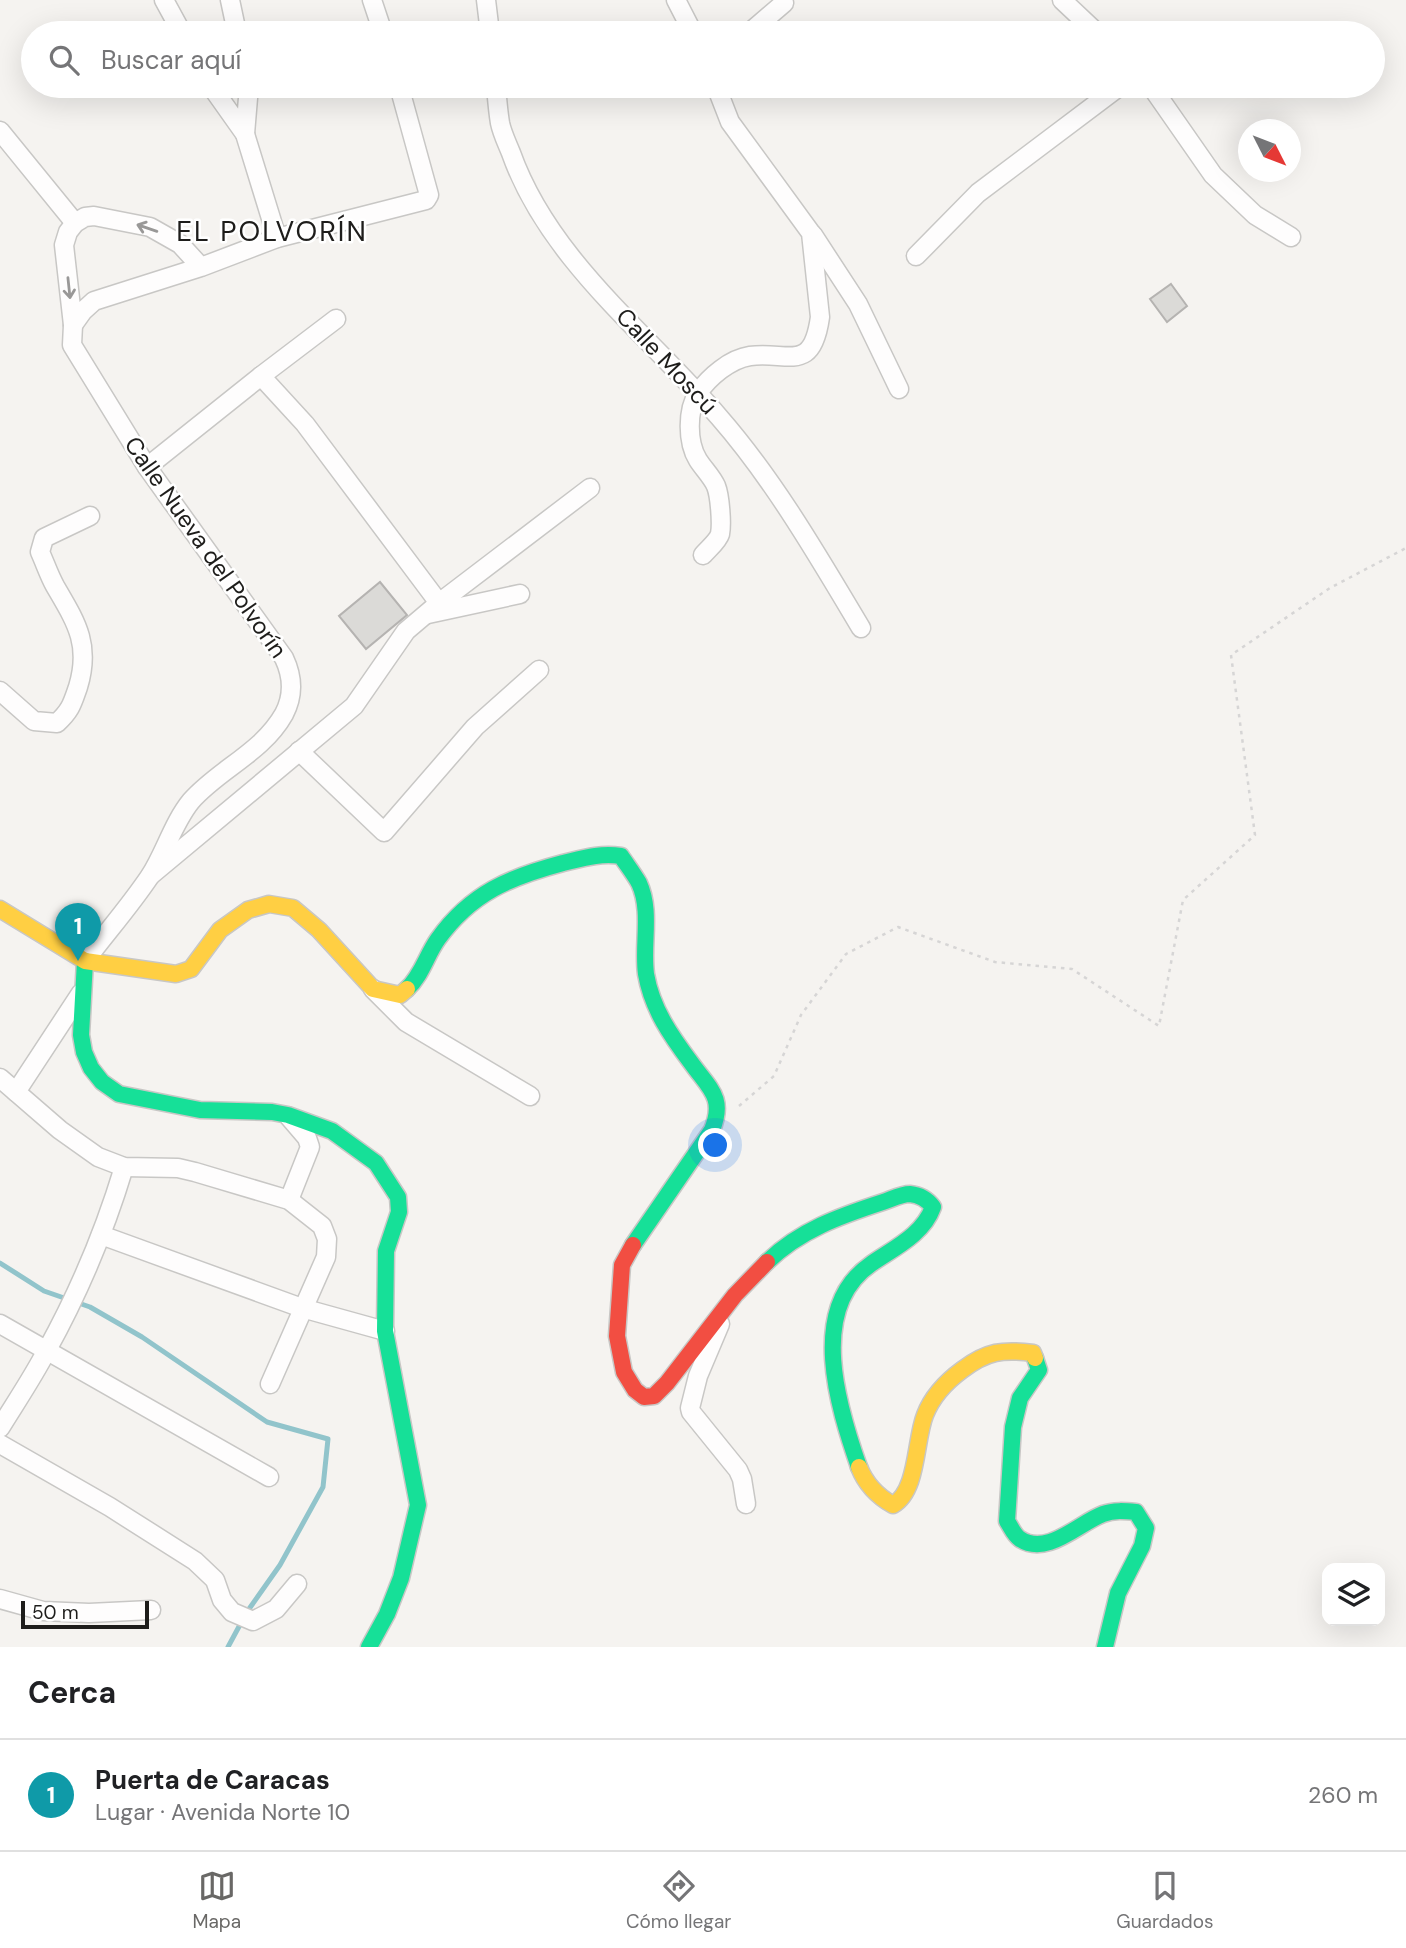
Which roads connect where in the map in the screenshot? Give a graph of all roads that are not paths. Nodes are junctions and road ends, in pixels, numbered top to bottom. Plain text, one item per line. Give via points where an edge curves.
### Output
1 (164, 0) edge
2 (230, 0) edge
3 (372, 0) edge
4 (486, 0) edge
5 (677, 0) edge
6 (1062, 0) edge
7 (784, 3) dead end
8 (175, 21) edge
9 (234, 21) edge
10 (379, 21) edge
11 (489, 21) edge
12 (687, 21) edge
13 (763, 21) edge
14 (1084, 21) edge
15 (220, 98) edge
16 (248, 98) edge
17 (402, 98) edge
18 (497, 98) edge
19 (721, 98) edge
20 (1104, 98) edge
21 (1159, 98) edge
22 (0, 131) edge
23 (245, 134) junction
24 (75, 223) junction
25 (811, 233) junction
26 (1291, 236) dead end
27 (277, 238) junction
28 (916, 256) dead end
29 (201, 267) junction
30 (336, 319) dead end
31 (73, 325) junction
32 (261, 376) junction
33 (899, 388) dead end
34 (697, 394) junction
35 (148, 467) junction
36 (590, 488) dead end
37 (90, 516) dead end
38 (704, 555) dead end
39 (520, 594) dead end
40 (439, 603) junction
41 (424, 615) junction
42 (861, 628) dead end
43 (539, 670) dead end
44 (0, 691) edge
45 (299, 751) junction
46 (150, 876) junction
47 (0, 909) edge
48 (85, 961) junction
49 (373, 989) junction
50 (83, 990) junction
51 (0, 1078) edge
52 (16, 1092) junction
53 (530, 1096) dead end
54 (288, 1115) junction
55 (124, 1167) junction
56 (289, 1200) junction
57 (101, 1235) junction
58 (726, 1307) junction
59 (302, 1308) junction
60 (0, 1324) edge
61 (385, 1331) junction
62 (47, 1350) junction
63 (270, 1384) dead end
64 (0, 1428) edge
65 (0, 1444) edge
66 (269, 1476) dead end
67 (746, 1504) dead end
68 (297, 1584) dead end
69 (0, 1599) edge
70 (150, 1610) dead end
71 (369, 1647) edge
72 (1105, 1647) edge

1 - 8 street
2 - 9 street
3 - 10 street
4 - 11 street
5 - 12 street
6 - 14 street
7 - 13 street
15 - 23 street
16 - 23 street
17 - 27 street via 429,195 426,200
18 - 34 street, Calle Moscú via 500,124 518,174 541,215 577,264
19 - 25 street via 730,122
20 - 28 street via 978,193
21 - 26 street via 1213,175 1255,215
22 - 24 street
23 - 27 street
29 -> 24 street via 180,244 150,227 94,216
24 -> 31 street, Calle Nueva del Polvorín via 64,245
25 - 33 street via 858,304
25 - 34 street via 820,317 807,351 794,358 750,356 738,360
27 - 29 street
29 - 31 street via 94,301
30 - 32 street
31 - 35 street, Calle Nueva del Polvorín via 72,345
32 - 35 street
32 - 40 street via 305,424
34 - 38 street via 691,438 695,457 716,486 720,509 720,535
34 - 42 street, Calle Moscú via 761,470
35 - 46 street, Calle Nueva del Polvorín via 284,658 292,681 283,716 244,759 214,779 188,805
36 - 40 street
37 - 44 street via 40,544 53,583 83,640 83,671 70,711 57,723 34,721
39 - 41 street
40 - 41 street
41 - 45 street via 406,631 354,706
43 - 45 street via 475,727 384,832
45 - 46 street
46 - 48 street, Calle Nueva del Polvorín
47 - 48 street
48 - 49 street via 176,974 191,969 220,930 248,910 268,904 293,908
48 - 50 street
49 - 53 street via 405,1022
49 - 58 street via 400,995 416,981 437,940 469,904 498,886 519,875 603,853 621,856 645,902 646,972 653,1002 668,1031 716,1097 719,1113 622,1265 617,1336 624,1372 635,1390 644,1397 654,1396
50 - 52 street
50 - 54 street via 79,1034 91,1069 108,1088 200,1110
51 - 52 street
52 - 55 street via 98,1157
54 - 56 street via 310,1147
54 - 61 street via 332,1131 376,1163 398,1197 399,1212 386,1251
55 - 56 street via 178,1168
55 - 57 street
56 - 59 street via 322,1226 327,1239 326,1257
57 - 59 street
57 - 62 street
58 - 67 street via 690,1408 738,1470
58 - 72 street via 790,1242 820,1224 905,1194 918,1194 929,1201 931,1215 902,1246 851,1282 842,1295 832,1337 833,1373 864,1482 880,1499 893,1504 900,1501 916,1460 925,1415 936,1396 962,1369 988,1354 1006,1350 1033,1353 1039,1370 1020,1398 1013,1427 1007,1521 1020,1538 1038,1544 1118,1510 1136,1512 1146,1528 1118,1594
59 - 61 street
59 - 63 street
60 - 62 street
61 - 71 street via 418,1505 401,1577 385,1621
62 - 64 street
62 - 66 street
65 - 68 street via 195,1561 215,1580 232,1612 253,1621 276,1609
69 - 70 street via 43,1611

